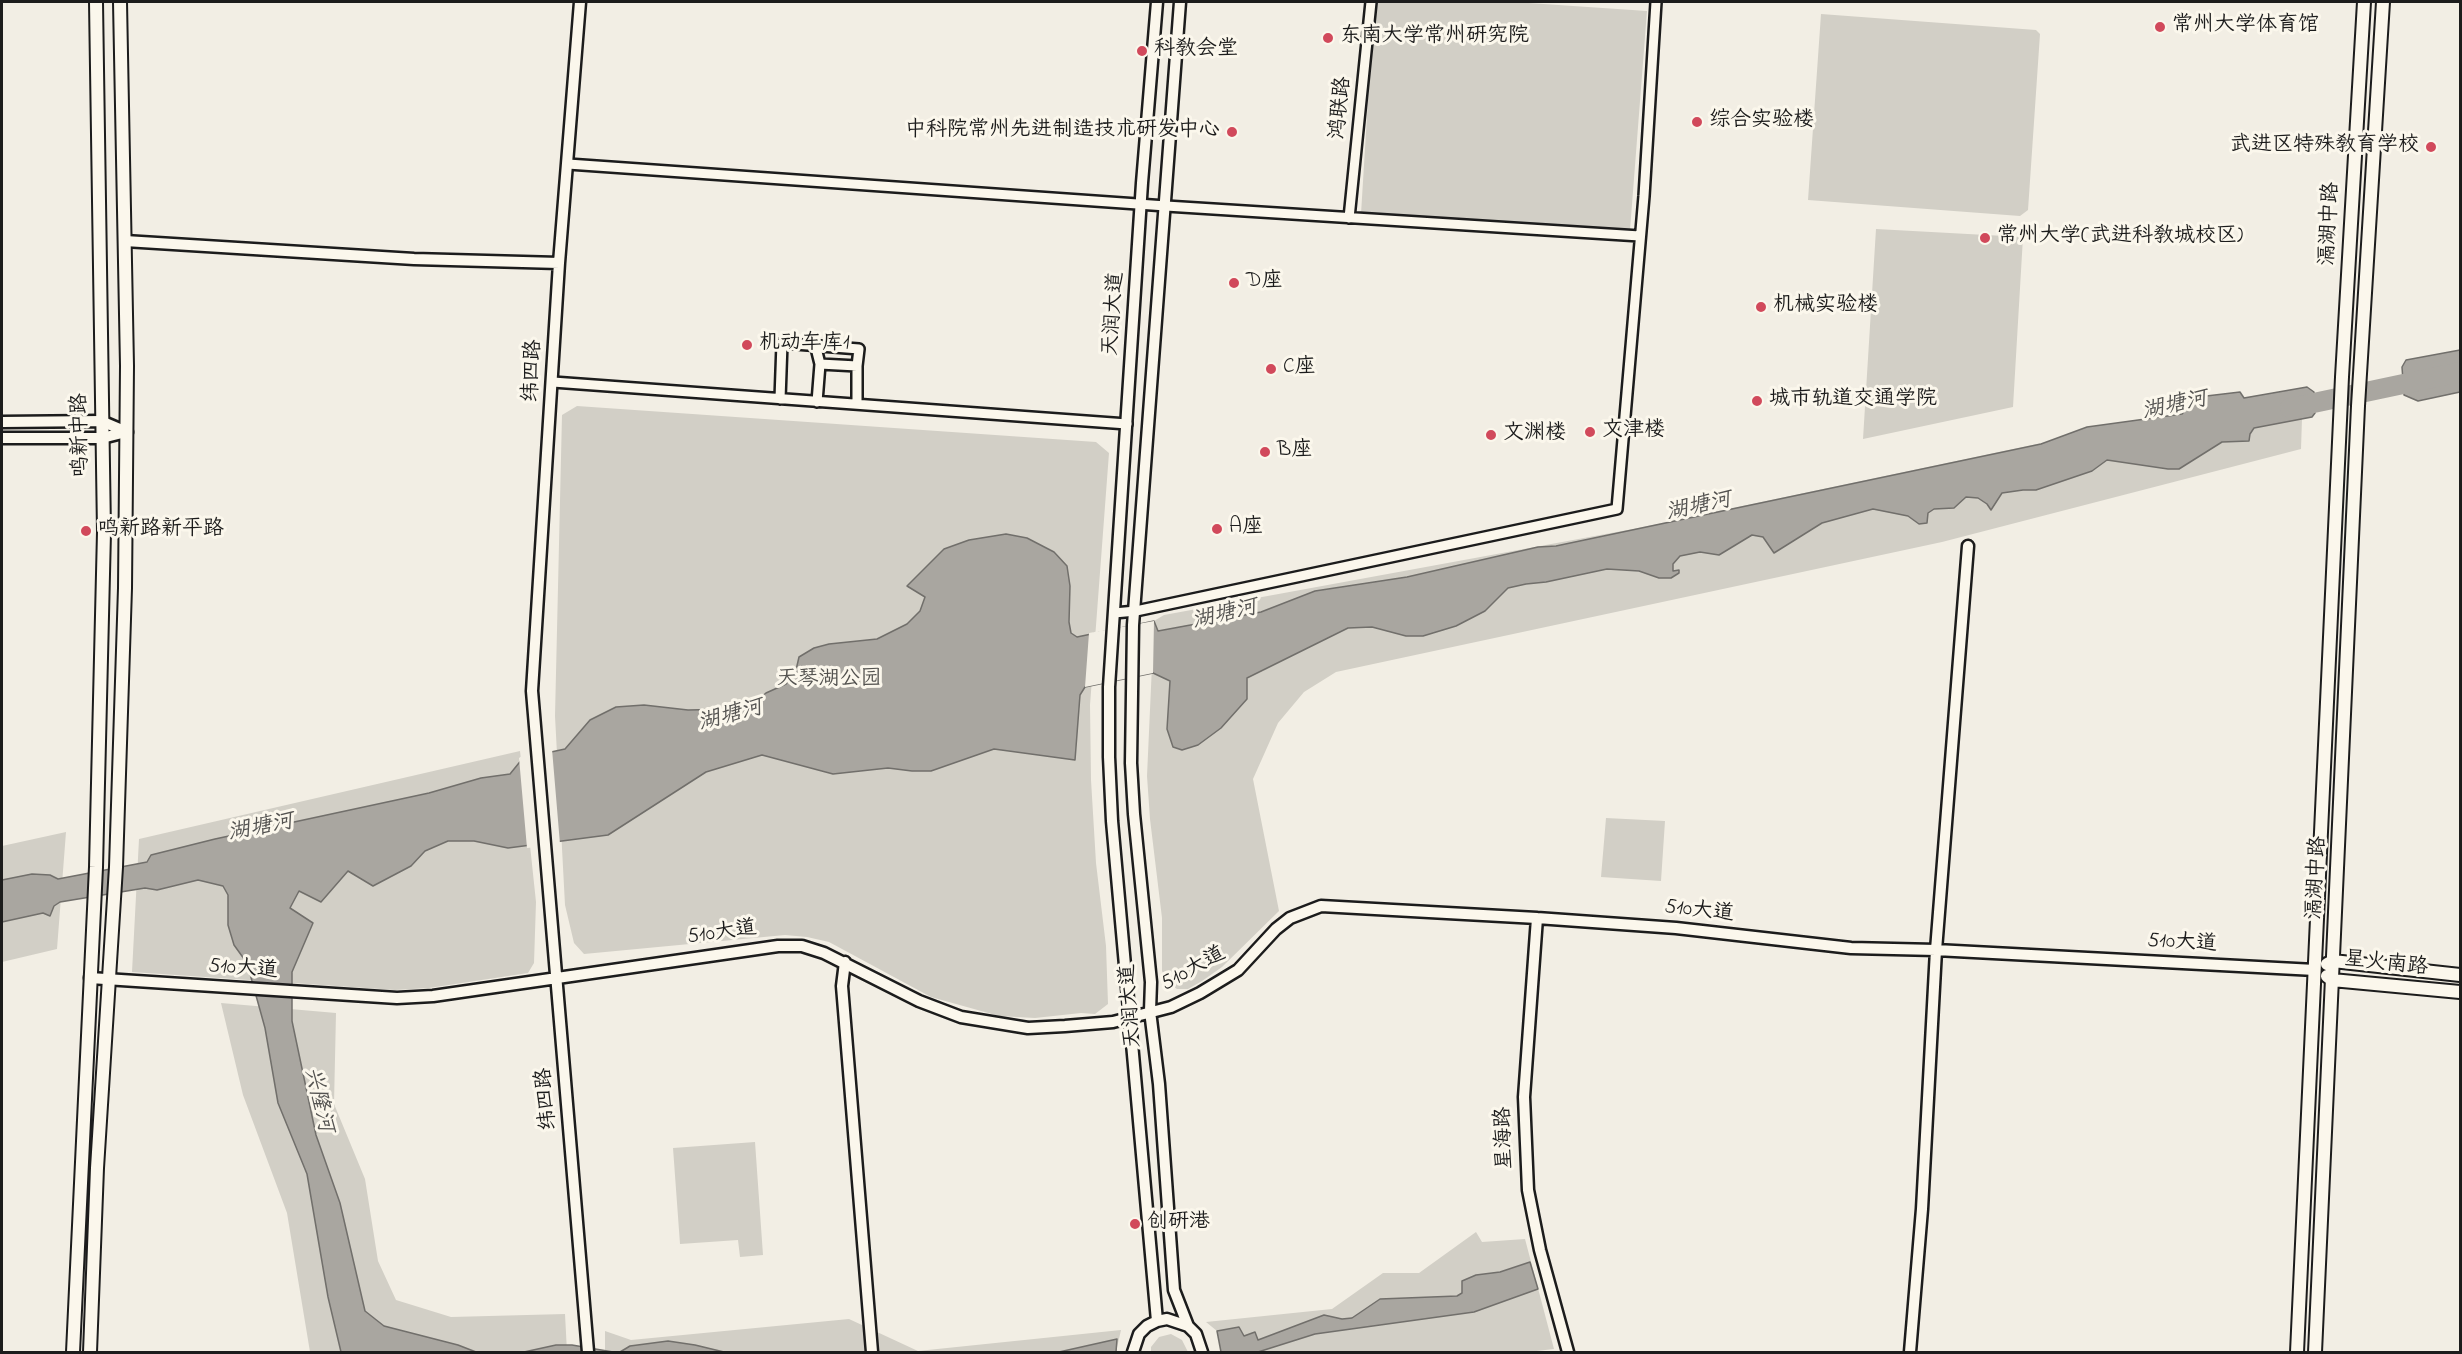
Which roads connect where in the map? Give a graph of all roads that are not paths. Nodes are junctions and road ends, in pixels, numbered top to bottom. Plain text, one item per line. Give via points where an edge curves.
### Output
1 (96, 2) edge
2 (120, 2) edge
3 (580, 2) edge
4 (1157, 2) edge
5 (1180, 2) edge
6 (1371, 2) edge
7 (1656, 2) edge
8 (2364, 2) edge
9 (2383, 2) edge
10 (568, 164) junction
11 (1142, 204) junction
12 (1166, 206) junction
13 (1349, 218) junction
14 (1640, 236) junction
15 (125, 241) junction
16 (559, 263) junction
17 (814, 344) junction
18 (820, 364) junction
19 (857, 366) junction
20 (553, 382) junction
21 (780, 399) junction
22 (817, 402) junction
23 (857, 405) junction
24 (101, 421) junction
25 (2, 422) edge
26 (1127, 424) junction
27 (127, 432) junction
28 (2, 438) edge
29 (102, 438) junction
30 (1968, 546) dead end
31 (1136, 610) junction
32 (1114, 613) junction
33 (1537, 918) junction
34 (1936, 950) junction
35 (2333, 961) junction
36 (845, 962) junction
37 (2315, 970) junction
38 (2460, 975) edge
39 (556, 977) junction
40 (90, 978) junction
41 (109, 980) junction
42 (2332, 980) junction
43 (2460, 992) edge
44 (1150, 1011) junction
45 (1130, 1018) junction
46 (1157, 1321) junction
47 (1188, 1326) junction
48 (872, 1350) edge
49 (73, 1353) edge
50 (90, 1353) edge
51 (588, 1353) edge
52 (1133, 1353) edge
53 (1202, 1353) edge
54 (1568, 1353) edge
55 (1910, 1353) edge
56 (2297, 1353) edge
57 (2315, 1353) edge

1 - 24 main road, 鸣新中路
2 - 15 main road, 鸣新中路
3 - 10 street, 纬四路
4 - 11 street, 天润大道
5 - 12 street, 天润大道
6 - 13 street, 鸿联路
7 - 14 street
8 - 37 main road, 滆湖中路 via 2342,377
9 - 35 main road, 滆湖中路 via 2358,406
10 - 11 street
10 - 16 street, 纬四路
11 - 12 street
11 - 26 street, 天润大道
12 - 13 street
12 - 31 street, 天润大道
13 - 14 street
14 - 31 street via 1617,509
15 - 16 street via 414,259
15 - 27 main road, 鸣新中路
16 - 20 street, 纬四路
17 - 18 street
17 - 19 street via 864,347
17 - 21 street via 782,343
18 - 19 street
18 - 22 street
19 - 23 street
20 - 21 street
20 - 39 street, 纬四路 via 532,691
21 - 22 street
22 - 23 street
23 - 26 street
24 - 25 street
24 - 27 street
24 - 29 main road, 鸣新中路
26 - 32 street, 天润大道
27 - 29 street
27 - 41 main road, 鸣新中路 via 116,867
28 - 29 street
29 - 40 main road, 鸣新中路 via 104,532
30 - 34 street
31 - 32 street
31 - 44 street, 天润大道 via 1131,680 1134,814 1151,982
32 - 45 street, 天润大道 via 1109,687 1112,821
33 - 34 street, 510大道 via 1676,928 1851,948
33 - 44 street, 510大道 via 1321,906 1290,918 1238,970 1216,985 1171,1007
33 - 54 street, 星海路 via 1524,1097 1528,1190
34 - 37 street, 510大道
34 - 55 street
35 - 37 main road, 星火南路
35 - 38 main road, 星火南路
35 - 42 main road, 滆湖中路
36 - 39 street, 510大道 via 802,946 778,946
36 - 45 street, 510大道 via 919,1001 994,1024 1056,1027
36 - 48 street via 842,986
37 - 42 main road, 星火南路
37 - 56 main road, 滆湖中路
39 - 41 street, 510大道 via 397,998
39 - 51 street, 纬四路
40 - 41 street, 510大道
40 - 49 main road, 鸣新中路
41 - 50 main road, 鸣新中路
42 - 43 main road, 星火南路
42 - 57 main road, 滆湖中路
44 - 45 street, 510大道
44 - 47 street, 天润大道 via 1174,1290
45 - 46 street, 天润大道
46 - 47 street via 1167,1319
46 - 52 street via 1139,1334
47 - 53 street, 天润大道 via 1196,1334

